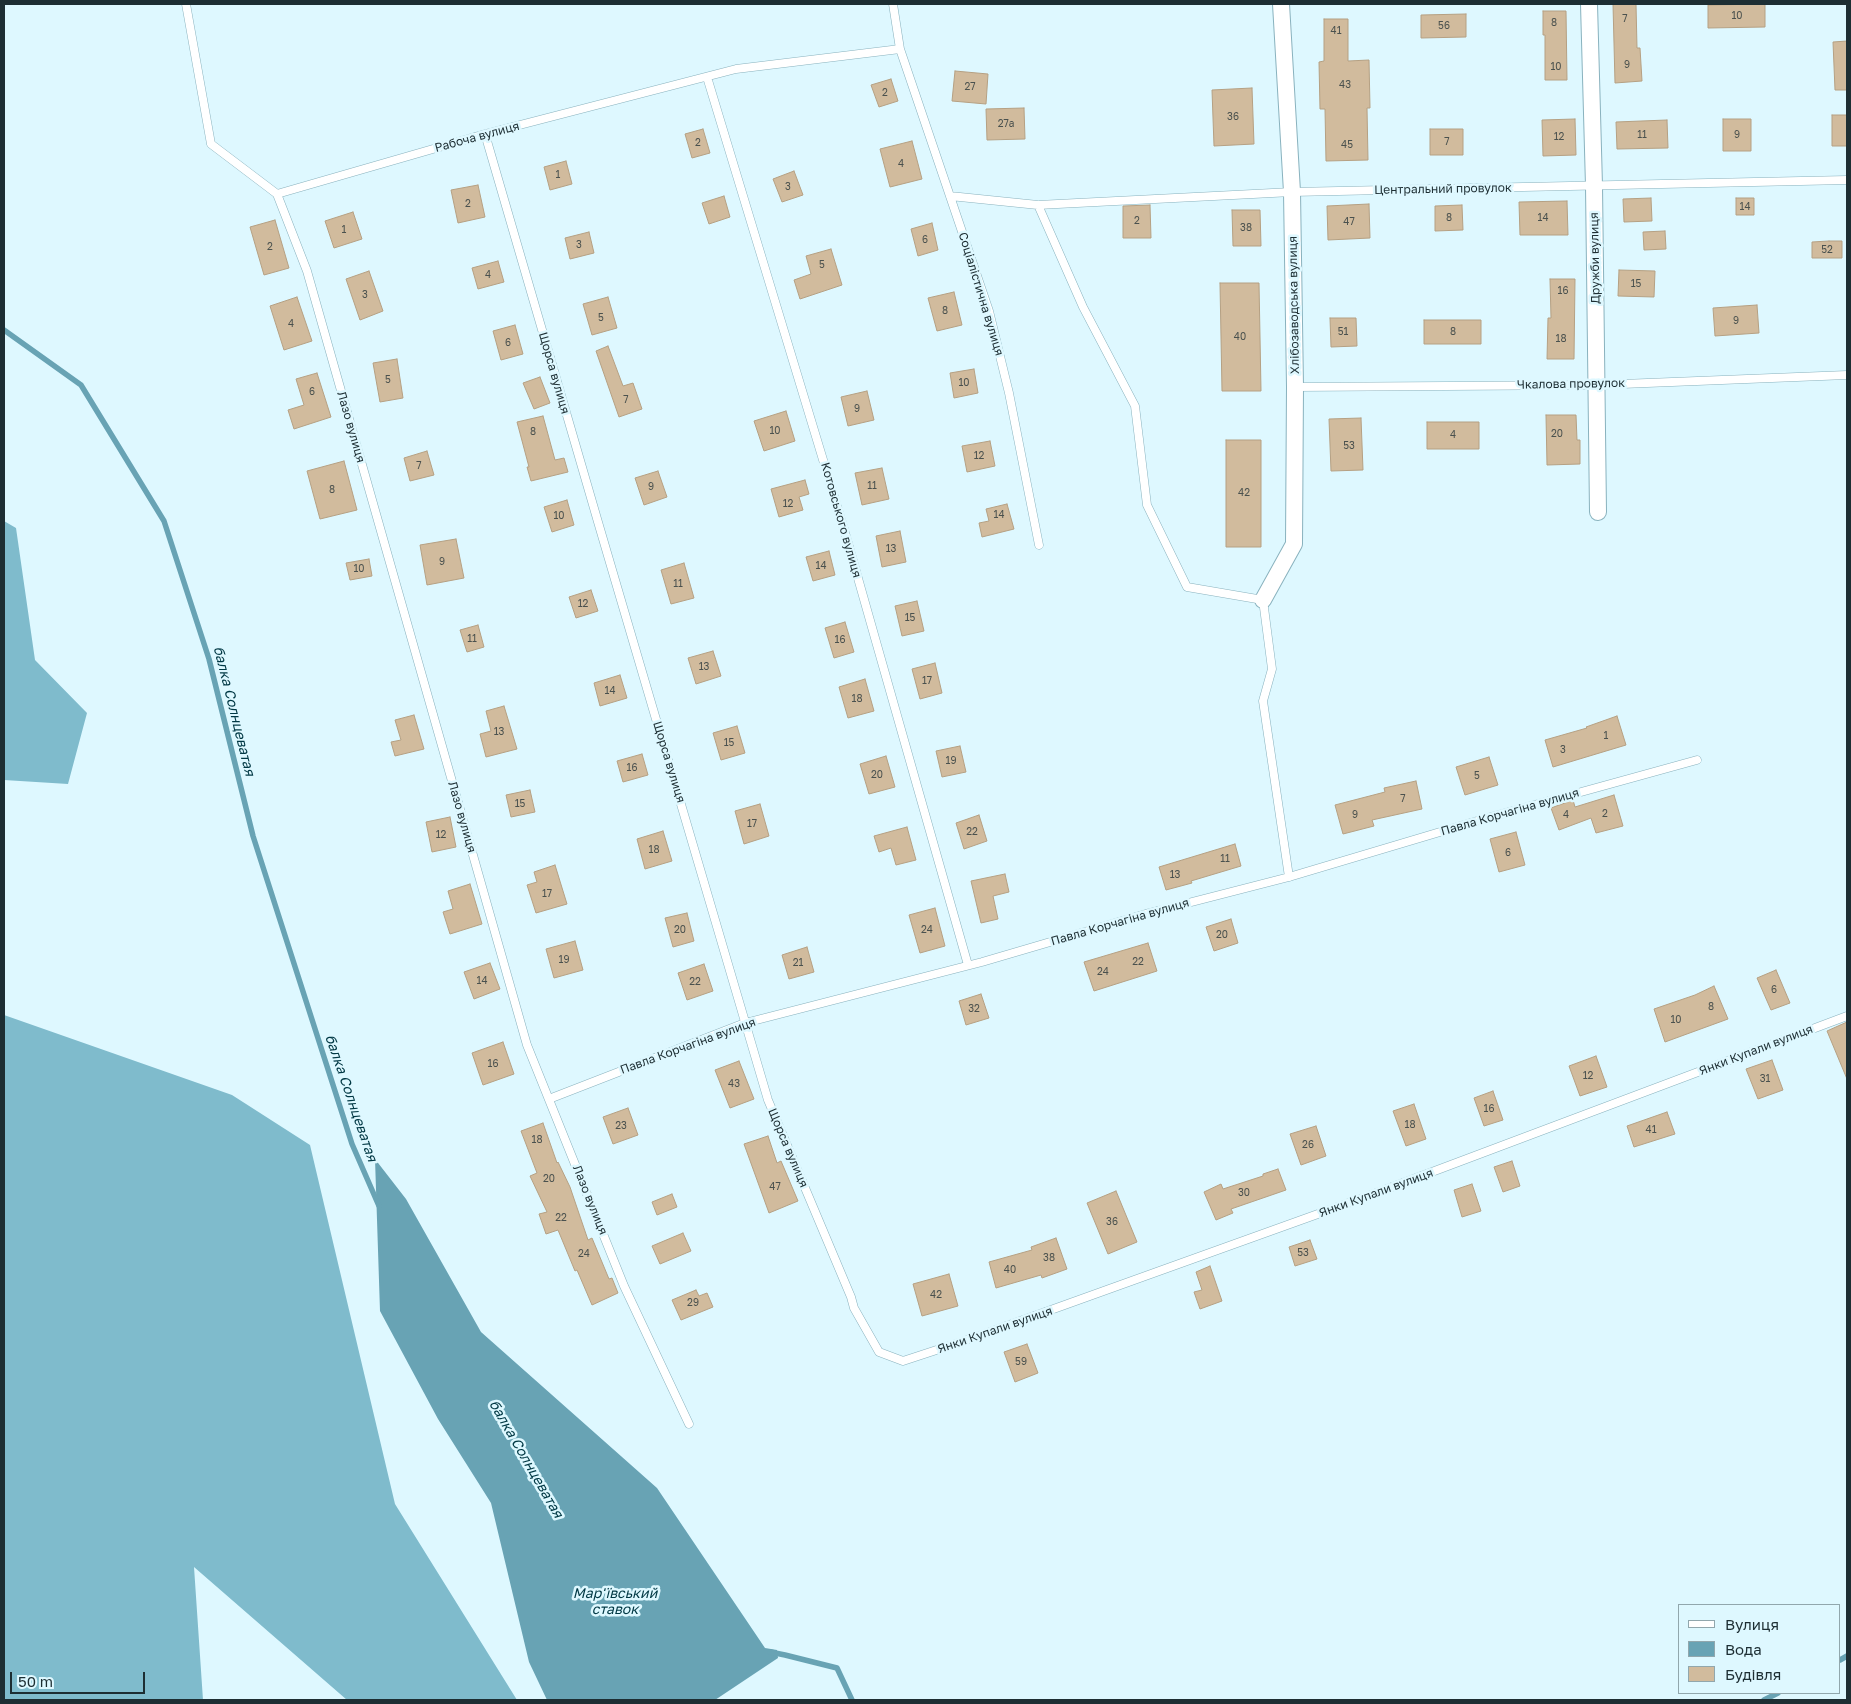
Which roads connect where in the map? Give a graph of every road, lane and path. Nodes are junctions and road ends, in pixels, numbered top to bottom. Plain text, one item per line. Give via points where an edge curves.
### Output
1 (186, 4) edge
2 (893, 4) edge
3 (1281, 4) edge
4 (1589, 4) edge
5 (900, 49) junction
6 (707, 76) junction
7 (485, 134) junction
8 (1847, 180) edge
9 (1594, 186) junction
10 (1292, 192) junction
11 (277, 194) junction
12 (950, 196) junction
13 (1038, 205) junction
14 (1847, 375) edge
15 (1597, 384) junction
16 (1295, 387) junction
17 (1598, 512) dead end
18 (1039, 545) dead end
19 (1264, 600) junction
20 (1697, 760) dead end
21 (1289, 877) junction
22 (968, 965) junction
23 (1847, 1016) edge
24 (745, 1023) junction
25 (549, 1098) junction
26 (903, 1361) joint
27 (689, 1424) dead end

1 - 11 lane via 210,144
2 - 5 lane, Соціалістична вулиця
3 - 10 street, Хлібозаводська вулиця
4 - 9 street, Дружби вулиця
5 - 6 lane, Рабоча вулиця via 736,69
5 - 12 lane, Соціалістична вулиця
6 - 7 lane, Рабоча вулиця
6 - 22 lane, Котовського вулиця via 844,529
7 - 11 lane, Рабоча вулиця
7 - 24 lane, Щорса вулиця
8 - 9 lane, Центральний провулок
9 - 10 lane, Центральний провулок
9 - 15 street, Дружби вулиця
10 - 13 lane, Центральний провулок
10 - 16 street, Хлібозаводська вулиця
11 - 25 lane, Лазо вулиця via 307,271 527,1045
12 - 13 lane, Центральний провулок
12 - 18 lane, Соціалістична вулиця via 993,329
13 - 19 lane via 1083,307 1135,406 1147,505 1187,587
14 - 15 lane, Чкалова провулок
15 - 16 lane, Чкалова провулок
15 - 17 street, Дружби вулиця
16 - 19 street, Хлібозаводська вулиця via 1294,544
19 - 21 lane via 1272,668 1264,701
20 - 21 lane, Павла Корчагіна вулиця
21 - 22 lane, Павла Корчагіна вулиця
22 - 24 lane, Павла Корчагіна вулиця
23 - 26 lane, Янки Купали вулиця via 1368,1196
24 - 25 lane, Павла Корчагіна вулиця
24 - 26 lane, Щорса вулиця via 768,1100 854,1308 879,1352
25 - 27 lane, Лазо вулиця via 624,1286

